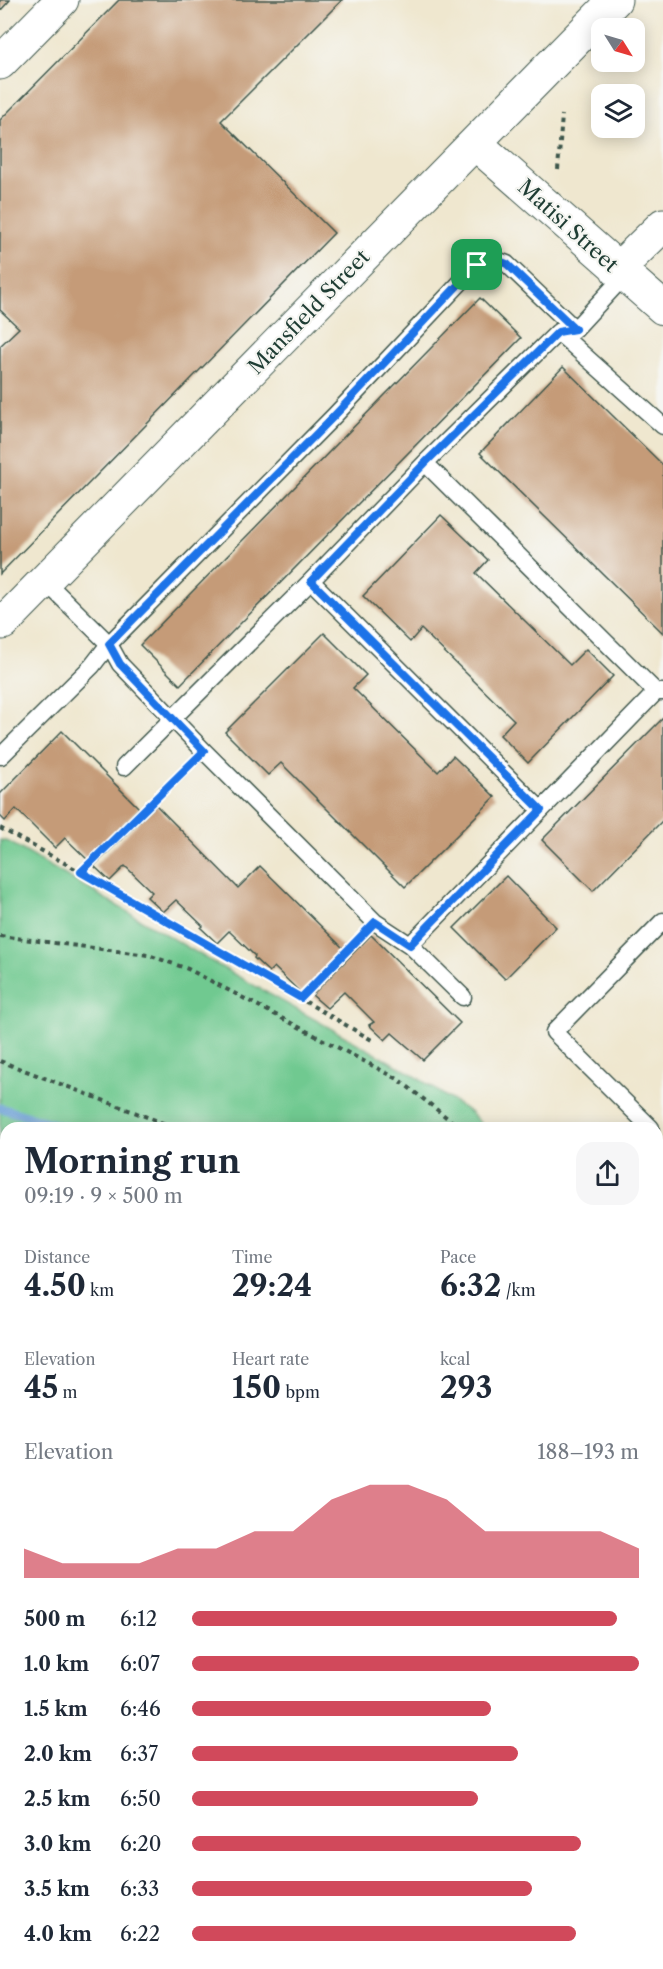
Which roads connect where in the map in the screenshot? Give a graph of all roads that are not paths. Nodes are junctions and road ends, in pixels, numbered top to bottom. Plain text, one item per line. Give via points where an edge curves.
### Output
1 (62, 0) edge
2 (615, 0) edge
3 (0, 63) edge
4 (475, 143) junction
5 (663, 225) edge
6 (621, 273) junction
7 (663, 308) edge
8 (566, 331) junction
9 (663, 426) edge
10 (425, 463) junction
11 (45, 581) junction
12 (311, 581) junction
13 (3, 623) dead end
14 (109, 644) junction
15 (659, 692) edge
16 (174, 719) junction
17 (1, 756) edge
18 (124, 767) dead end
19 (541, 810) junction
20 (663, 921) edge
21 (410, 945) junction
22 (463, 997) dead end
23 (645, 1122) edge

1 - 3 street
2 - 4 street, Mansfield Street
4 - 6 street, Matisi Street
4 - 11 street, Mansfield Street
5 - 6 street
6 - 7 street, Matisi Street
6 - 8 lane
8 - 9 lane
8 - 10 lane
8 - 14 lane via 507,264 491,258 477,265
10 - 12 lane
10 - 15 lane
11 - 13 street, Mansfield Street
11 - 14 lane
12 - 16 lane
12 - 19 lane
14 - 16 lane via 120,664
14 - 17 lane via 92,666
15 - 19 lane
16 - 18 lane
16 - 21 lane via 375,922
19 - 21 lane
20 - 23 lane via 554,1032
21 - 22 lane

